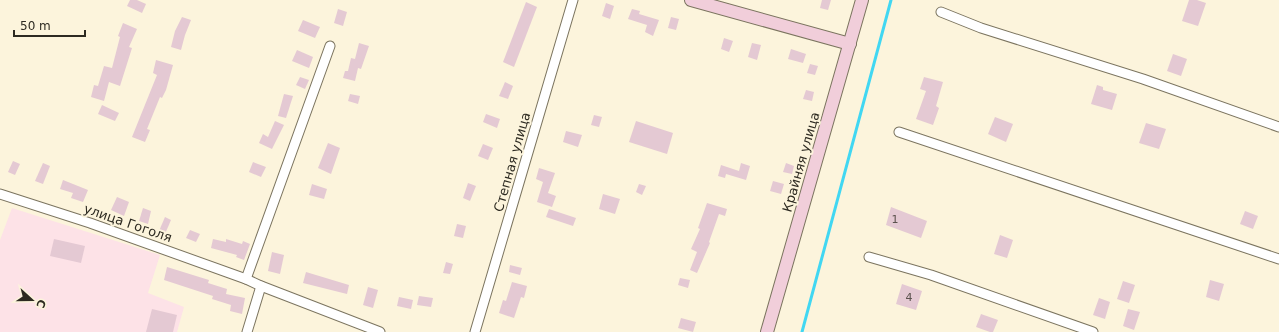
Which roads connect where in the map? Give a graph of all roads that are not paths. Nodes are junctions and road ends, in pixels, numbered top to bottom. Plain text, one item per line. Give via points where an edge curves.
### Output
1 (573, 0) edge
2 (691, 0) edge
3 (862, 0) edge
4 (941, 12) dead end
5 (850, 44) junction
6 (330, 46) dead end
7 (1279, 127) edge
8 (899, 132) dead end
9 (0, 194) edge
10 (869, 257) dead end
11 (1279, 259) edge
12 (246, 279) junction
13 (261, 286) junction
14 (247, 332) edge
15 (380, 332) edge
16 (475, 332) edge
17 (767, 332) edge
18 (1093, 332) edge

1 - 16 street, Степная улица
2 - 5 main road
3 - 5 main road, Крайняя улица
4 - 7 street via 981,28 1143,79
5 - 17 main road, Крайняя улица
6 - 12 street
8 - 11 street
9 - 12 street, улица Гоголя
10 - 18 street via 930,275
12 - 13 street, улица Гоголя
13 - 14 street
13 - 15 street, улица Гоголя

